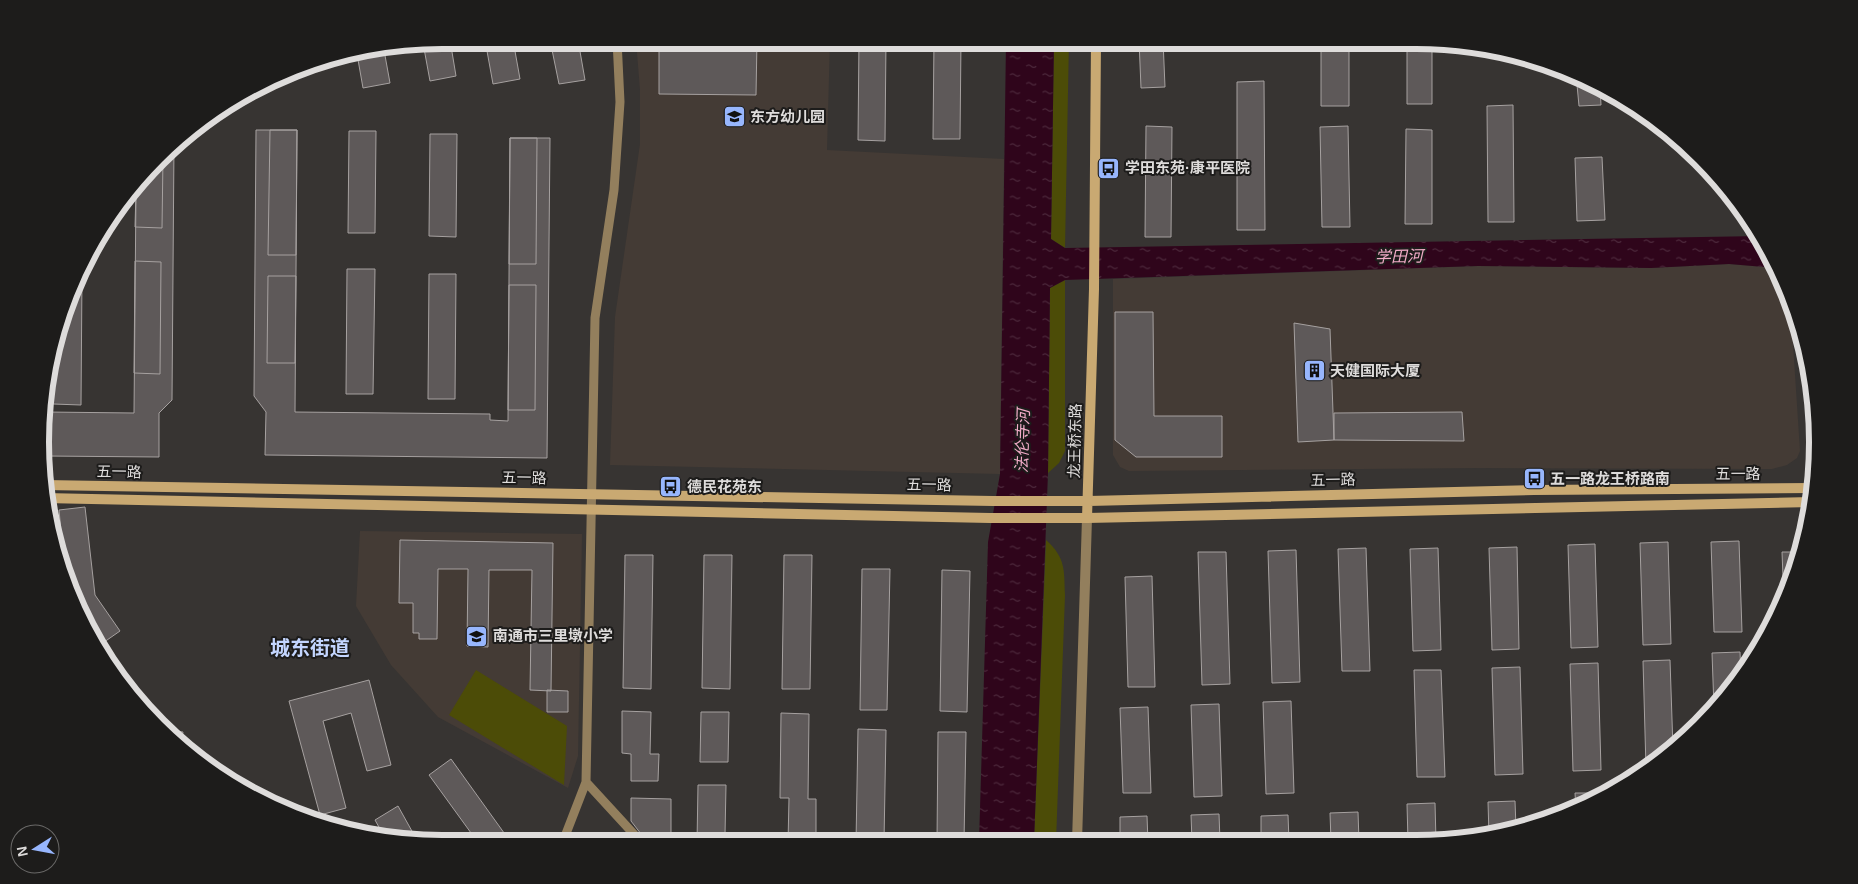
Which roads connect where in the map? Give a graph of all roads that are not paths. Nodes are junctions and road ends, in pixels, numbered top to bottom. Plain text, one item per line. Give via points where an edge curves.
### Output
1 (617, 49) edge
2 (1096, 49) edge
3 (51, 485) edge
4 (1806, 488) edge
5 (592, 494) junction
6 (53, 498) edge
7 (1089, 501) junction
8 (1805, 502) edge
9 (592, 510) junction
10 (1087, 518) junction
11 (586, 782) junction
12 (565, 835) edge
13 (633, 835) edge
14 (1078, 835) edge

1 - 5 lane via 620,102 614,190 595,318
2 - 7 main road, 龙王桥东路
3 - 5 main road, 五一路
4 - 7 main road, 五一路 via 1534,490
5 - 7 main road, 五一路
5 - 9 lane
6 - 9 main road, 五一路
7 - 10 main road, 龙王桥东路
8 - 10 main road, 五一路
9 - 10 main road, 五一路
9 - 11 lane
10 - 14 street, 龙王桥东路
11 - 12 lane
11 - 13 lane

